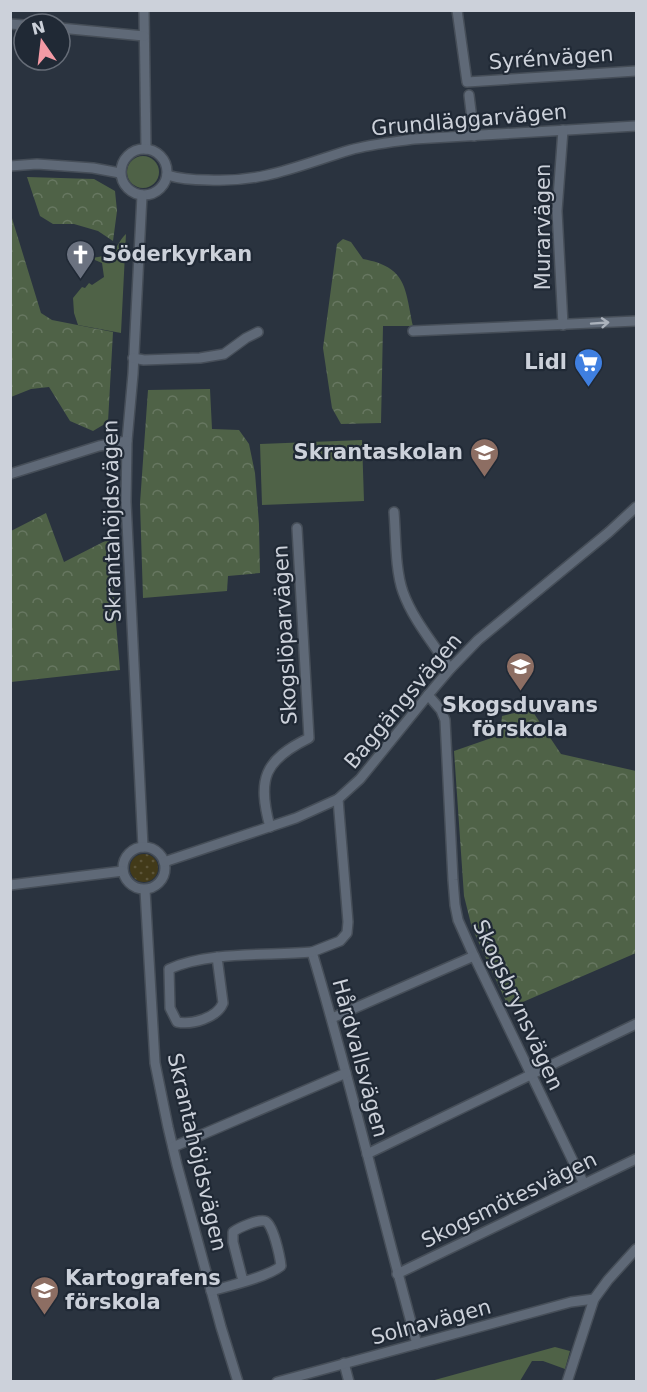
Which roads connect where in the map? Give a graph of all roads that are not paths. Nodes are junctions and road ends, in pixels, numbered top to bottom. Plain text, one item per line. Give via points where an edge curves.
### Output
1 (144, 10) edge
2 (457, 10) edge
3 (72, 29) edge
4 (144, 36) junction
5 (636, 71) edge
6 (469, 95) dead end
7 (636, 126) edge
8 (563, 130) junction
9 (474, 136) junction
10 (146, 149) junction
11 (10, 166) edge
12 (120, 172) junction
13 (167, 175) junction
14 (142, 195) junction
15 (636, 321) edge
16 (562, 325) junction
17 (413, 331) dead end
18 (258, 332) dead end
19 (133, 358) junction
20 (127, 441) junction
21 (10, 474) edge
22 (636, 507) edge
23 (394, 512) dead end
24 (297, 528) dead end
25 (450, 669) junction
26 (428, 695) junction
27 (338, 799) junction
28 (270, 826) junction
29 (143, 847) junction
30 (164, 862) junction
31 (123, 871) junction
32 (10, 885) edge
33 (145, 890) junction
34 (312, 952) junction
35 (474, 956) junction
36 (217, 957) junction
37 (332, 1018) junction
38 (636, 1024) edge
39 (346, 1073) junction
40 (531, 1075) junction
41 (173, 1147) junction
42 (367, 1154) junction
43 (636, 1159) edge
44 (584, 1184) junction
45 (636, 1249) edge
46 (397, 1274) junction
47 (243, 1281) junction
48 (211, 1291) junction
49 (594, 1299) junction
50 (417, 1344) junction
51 (344, 1364) junction
52 (572, 1380) edge
53 (238, 1382) edge
54 (277, 1382) edge
55 (349, 1382) edge

1 - 4 street
2 - 5 street, Syrénvägen via 467,82
3 - 4 street
4 - 10 street
6 - 9 street
7 - 8 street, Grundläggarvägen
8 - 9 street, Grundläggarvägen
8 - 16 street, Murarvägen via 557,211
9 - 13 street, Grundläggarvägen via 368,146 281,173 241,180 193,180
10 - 12 street via 128,155
10 - 13 street via 163,160
11 - 12 street via 37,164
12 - 14 street via 123,184 136,195
13 - 14 street via 159,190
14 - 19 street, Skrantahöjdsvägen
16 -> 15 street
16 - 17 street
18 - 19 street via 224,354
19 - 20 street, Skrantahöjdsvägen
20 - 21 street
20 - 29 street, Skrantahöjdsvägen via 126,511
22 - 25 street, Baggängsvägen via 478,640
23 - 25 street via 402,590
24 - 28 street, Skogslöparvägen via 309,738 278,758 265,779 263,794
25 - 26 street, Baggängsvägen
26 - 27 street, Baggängsvägen via 360,779
26 - 35 street, Skogsbrynsvägen via 445,720 455,905
27 - 28 street, Baggängsvägen
27 - 34 street via 347,933
28 - 30 street, Baggängsvägen
29 - 30 street via 156,850
29 - 31 street via 128,854
30 - 33 street via 161,882
31 - 32 street
31 - 33 street via 131,886
33 - 41 street, Skrantahöjdsvägen via 156,1063
34 - 36 street
34 - 37 street, Hårdvallsvägen
35 - 37 street
35 - 40 street, Skogsbrynsvägen
36 - 36 street via 170,969 170,1008 177,1022 186,1024 220,1010 223,1003
37 - 39 street, Hårdvallsvägen
38 - 40 street
39 - 41 street
39 - 42 street, Hårdvallsvägen
40 - 42 street
40 - 44 street, Skogsbrynsvägen
41 - 48 street, Skrantahöjdsvägen
42 - 46 street, Hårdvallsvägen
43 - 44 street, Skogsmötesvägen
44 - 46 street, Skogsmötesvägen
45 - 49 street
46 - 50 street, Hårdvallsvägen
47 - 47 street via 280,1266 267,1221 233,1232
47 - 48 street
48 - 53 street, Skrantahöjdsvägen
49 - 50 street, Solnavägen
49 - 52 street
50 - 51 street, Solnavägen
51 - 54 street, Solnavägen
51 - 55 street

